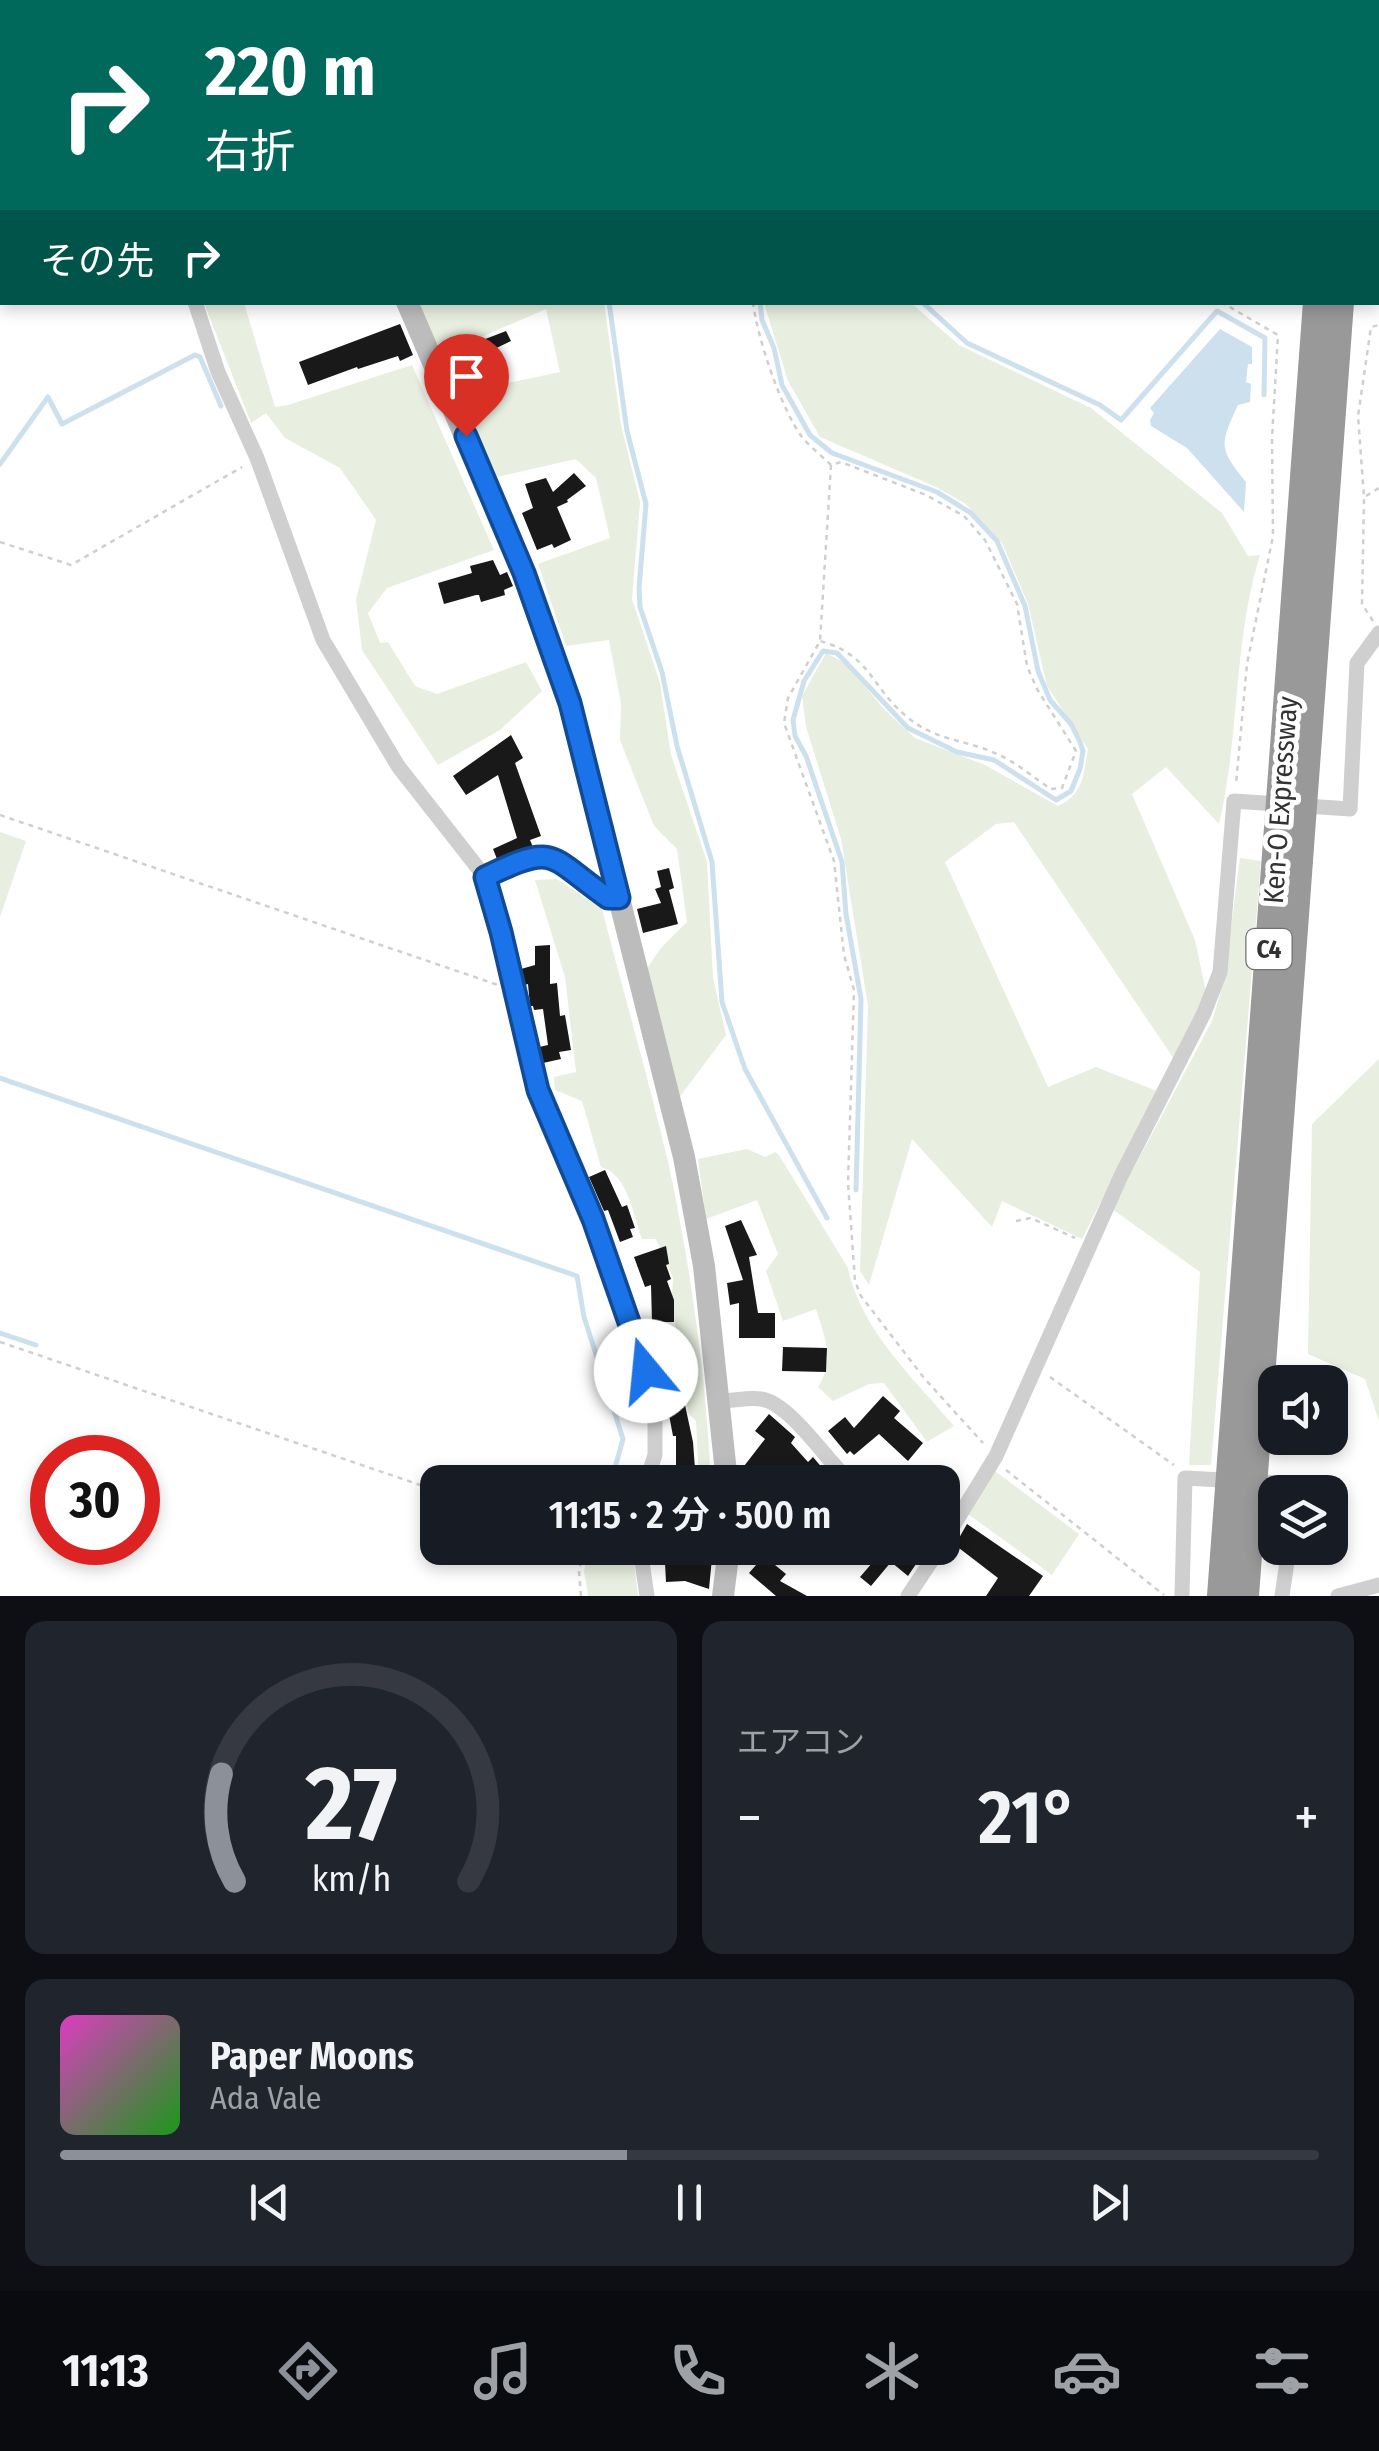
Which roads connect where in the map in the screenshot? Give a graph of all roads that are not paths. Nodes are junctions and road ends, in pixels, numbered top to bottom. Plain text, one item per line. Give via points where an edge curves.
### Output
1 (196, 305) edge
2 (408, 305) edge
3 (1317, 305) edge
4 (1340, 305) edge
5 (1379, 632) edge
6 (485, 877) junction
7 (619, 898) junction
8 (720, 1401) junction
9 (652, 1465) edge
10 (726, 1465) edge
11 (834, 1465) edge
12 (1258, 1485) edge
13 (960, 1510) edge
14 (642, 1565) edge
15 (727, 1565) edge
16 (925, 1565) edge
17 (1287, 1565) edge
18 (1379, 1585) edge
19 (647, 1596) edge
20 (724, 1596) edge
21 (908, 1596) edge
22 (1182, 1596) edge
23 (1221, 1596) edge
24 (1245, 1596) edge
25 (1282, 1596) edge
26 (1338, 1596) edge

1 - 6 street via 323,640 398,766
2 - 7 street via 548,637
3 - 23 highway, Ken-O Expressway / C4
4 - 24 highway, Ken-O Expressway / C4
5 - 13 street via 1357,663 1350,809 1234,801 1220,972 994,1458
6 - 7 street via 526,857 550,856 608,898
6 - 9 street via 538,1090 593,1219 655,1402
7 - 8 street via 684,1157
8 - 10 street
8 - 11 street via 772,1403
12 - 22 street via 1190,1478
14 - 19 street
15 - 20 street
16 - 21 street
17 - 25 street
18 - 26 street

